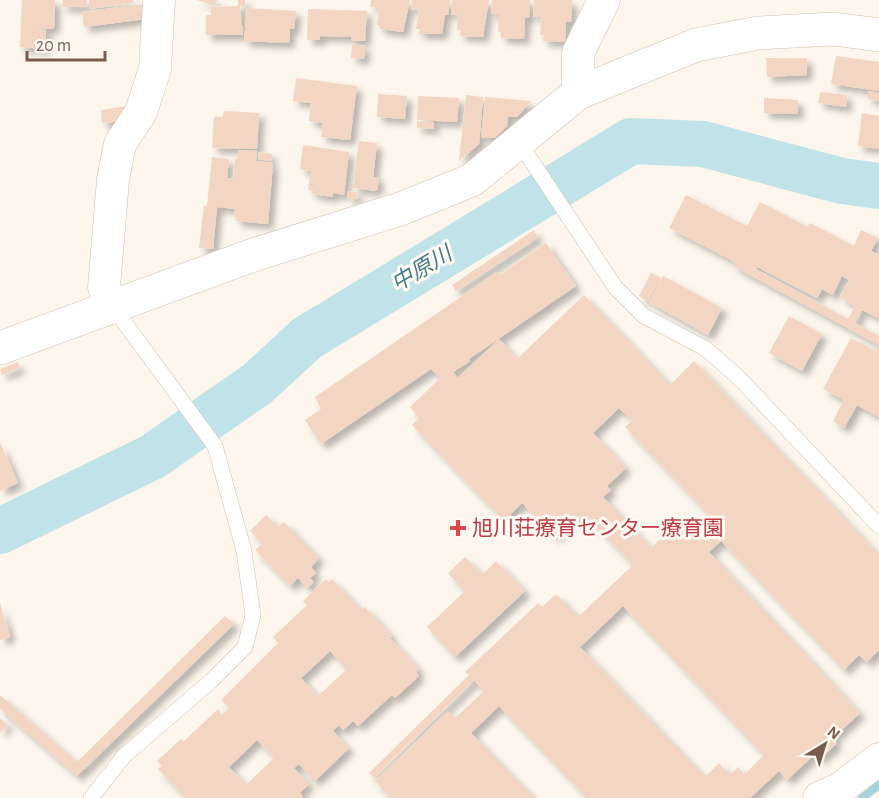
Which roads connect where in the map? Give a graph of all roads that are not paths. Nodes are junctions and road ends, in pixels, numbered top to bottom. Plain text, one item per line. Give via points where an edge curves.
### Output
1 (159, 0) edge
2 (604, 0) edge
3 (879, 35) edge
4 (578, 93) junction
5 (519, 142) junction
6 (113, 307) junction
7 (0, 348) edge
8 (879, 526) edge
9 (879, 759) edge
10 (91, 798) edge
11 (819, 798) edge

1 - 6 street via 155,69 141,112 120,144 113,180 104,287
2 - 4 street via 578,53
3 - 4 street via 833,29 747,35 696,45
4 - 5 street
5 - 6 street via 472,180 400,209 253,255
5 - 8 lane via 615,287 644,316 706,349 739,378
6 - 7 street
6 - 10 lane via 215,446 244,551 253,615 245,647 124,756
9 - 11 street via 841,788

